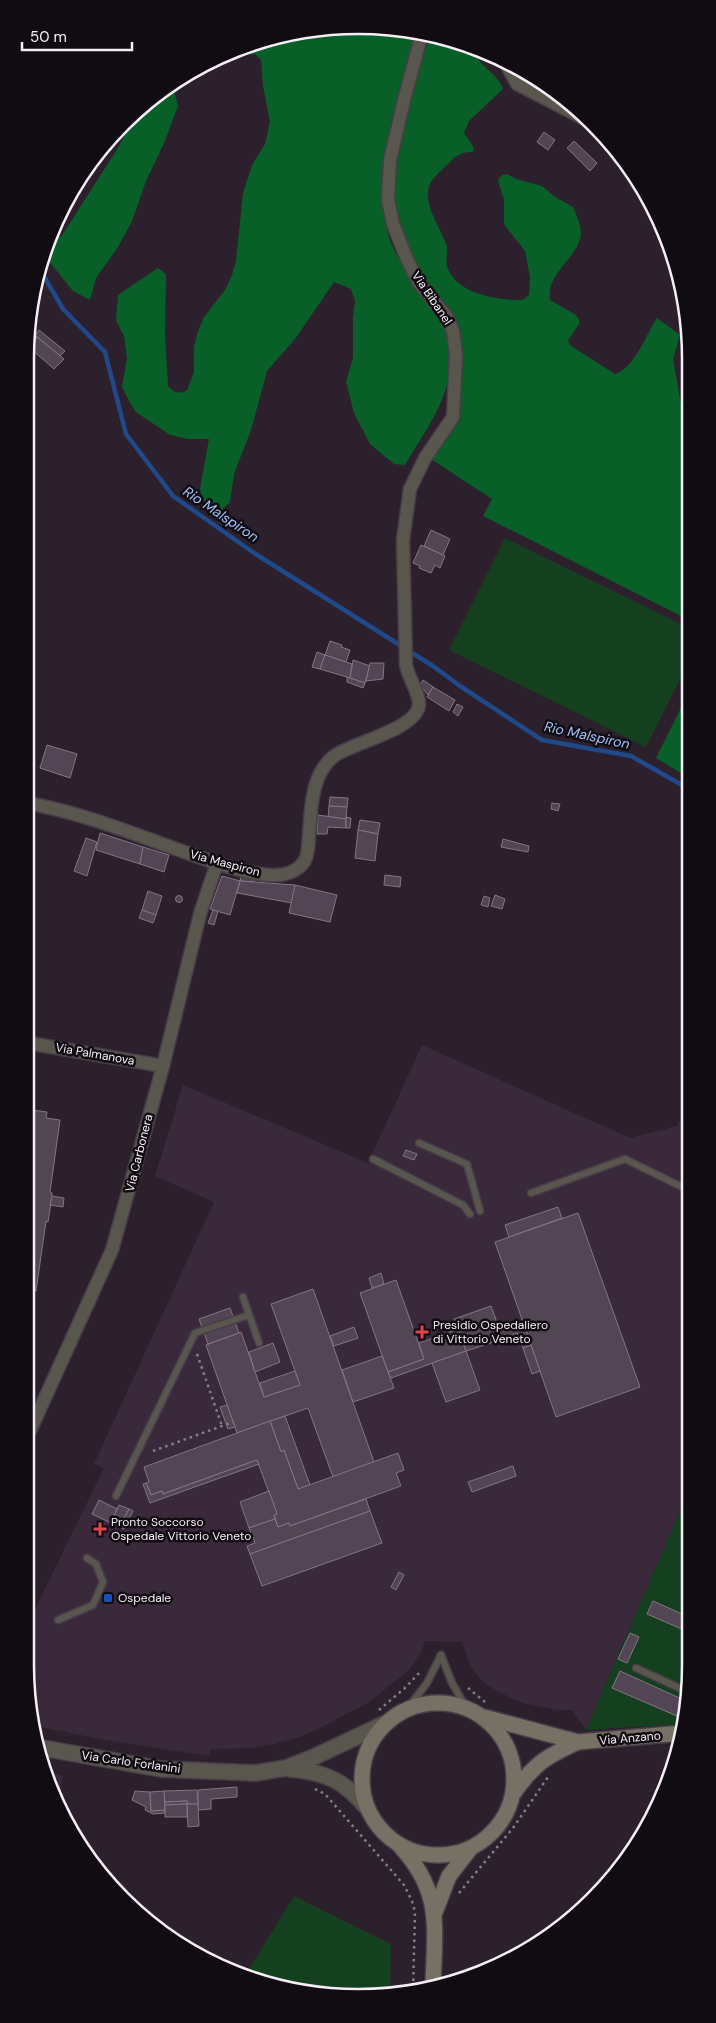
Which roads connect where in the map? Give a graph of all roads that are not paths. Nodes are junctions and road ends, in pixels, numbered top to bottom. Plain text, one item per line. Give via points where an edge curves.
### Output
1 (420, 40) edge
2 (510, 72) edge
3 (565, 109) edge
4 (405, 620) joint
5 (34, 805) edge
6 (217, 863) junction
7 (34, 1044) edge
8 (163, 1066) junction
9 (419, 1143) dead end
10 (373, 1159) dead end
11 (682, 1187) edge
12 (531, 1193) dead end
13 (480, 1211) dead end
14 (470, 1214) dead end
15 (243, 1297) dead end
16 (249, 1315) junction
17 (259, 1342) dead end
18 (34, 1422) edge
19 (116, 1496) dead end
20 (87, 1558) dead end
21 (58, 1620) dead end
22 (636, 1668) dead end
23 (682, 1689) edge
24 (407, 1709) junction
25 (474, 1712) junction
26 (386, 1723) junction
27 (676, 1730) edge
28 (578, 1742) junction
29 (45, 1749) edge
30 (286, 1768) junction
31 (512, 1795) junction
32 (368, 1809) junction
33 (397, 1843) junction
34 (473, 1846) junction
35 (435, 1912) junction
36 (433, 1980) edge

1 - 4 street, Via Bibanel via 390,160 388,200 406,257 420,283 447,317 453,331 456,355 453,417 425,458 410,488 403,540
2 - 3 street via 517,84
4 - 6 street, Via Maspiron via 406,665 419,701 418,710 399,726 347,748 330,759 318,778 308,853 299,867 291,872 270,875
5 - 6 street, Via Maspiron via 100,822
6 - 8 street, Via Carbonera via 200,914
7 - 8 street, Via Palmanova
8 - 18 street, Via Carbonera via 112,1250
9 - 13 lane via 467,1164
10 - 14 lane via 463,1205
11 - 12 lane via 625,1159
15 - 16 lane
16 - 17 lane
16 - 19 lane via 195,1333
20 - 21 lane via 96,1564 103,1582 93,1606
22 - 23 lane
24 - 25 main road via 448,1704
24 - 25 lane via 427,1683 441,1655 452,1683
24 - 26 main road
25 - 28 main road, Via Anzano
25 - 31 main road via 494,1728 504,1742 514,1777
26 - 30 street, Via Carlo Forlanini
26 - 32 main road via 374,1737 362,1772 362,1791
27 - 28 main road, Via Anzano
28 - 31 main road, Via Anzano via 538,1763
29 - 30 street, Via Carlo Forlanini via 161,1769 255,1773
30 - 32 street, Via Carlo Forlanini via 309,1770 333,1778 354,1793
31 - 34 main road via 498,1825
32 - 33 main road via 375,1822
33 - 34 main road via 435,1855
33 - 35 main road via 419,1869
34 - 35 main road via 449,1876
35 - 36 main road

